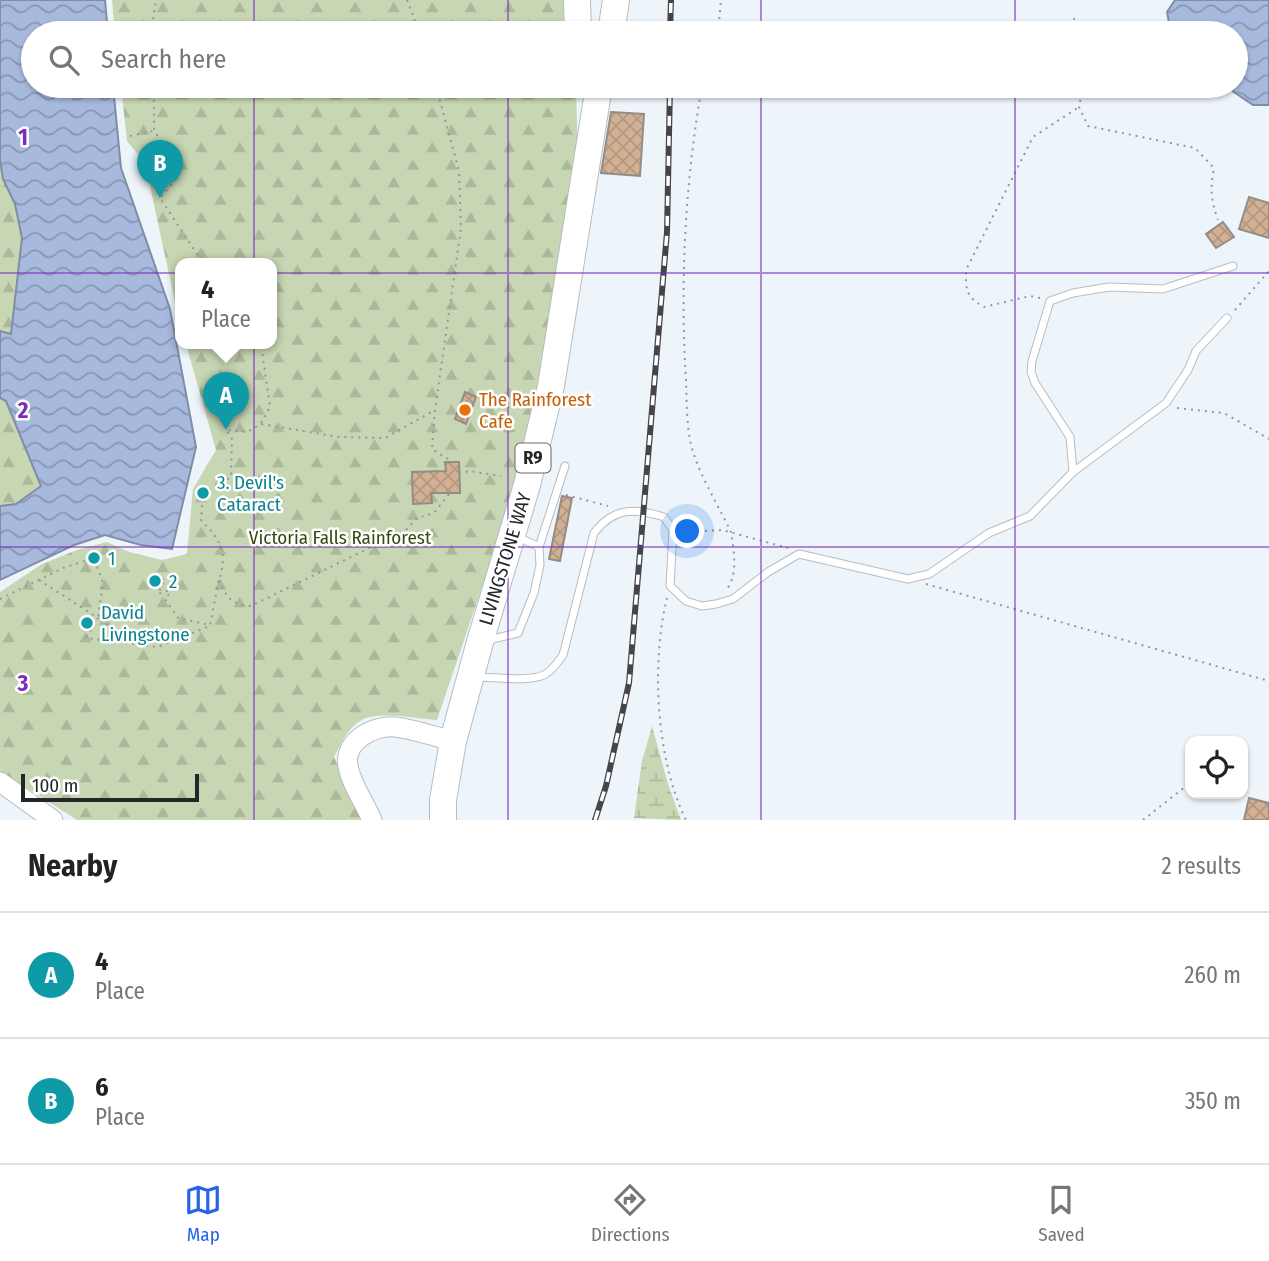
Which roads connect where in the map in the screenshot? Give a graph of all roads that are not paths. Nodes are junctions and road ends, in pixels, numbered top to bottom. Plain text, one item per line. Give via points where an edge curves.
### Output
1 (577, 0) edge
2 (616, 0) edge
3 (578, 21) edge
4 (613, 21) edge
5 (596, 98) edge
6 (1233, 266) dead end
7 (1227, 318) road end
8 (565, 466) dead end
9 (1073, 472) junction
10 (512, 534) junction
11 (539, 547) junction
12 (480, 642) junction
13 (471, 677) junction
14 (453, 741) junction
15 (0, 782) edge
16 (53, 820) edge
17 (372, 820) edge
18 (443, 820) edge

1 - 3 highway
2 - 4 highway
5 - 10 highway, LIVINGSTONE WAY / R9 via 551,386
6 - 9 lane via 1163,289 1109,287 1050,301 1031,372 1070,437
7 - 9 lane via 1196,351 1166,403
8 - 11 lane
9 - 13 lane via 1030,516 989,533 929,574 908,579 799,554 733,599 702,606 686,601 670,586 673,530 664,517 644,511 614,515 594,534 563,655 554,667 542,676
10 - 11 lane
10 - 12 highway, LIVINGSTONE WAY / R9
11 - 12 lane via 534,593 518,633
12 - 13 highway, LIVINGSTONE WAY / R9
13 - 14 highway, LIVINGSTONE WAY / R9
14 - 17 street via 394,727 358,738 348,751 348,767
14 - 18 highway, LIVINGSTONE WAY / R9
15 - 16 street

